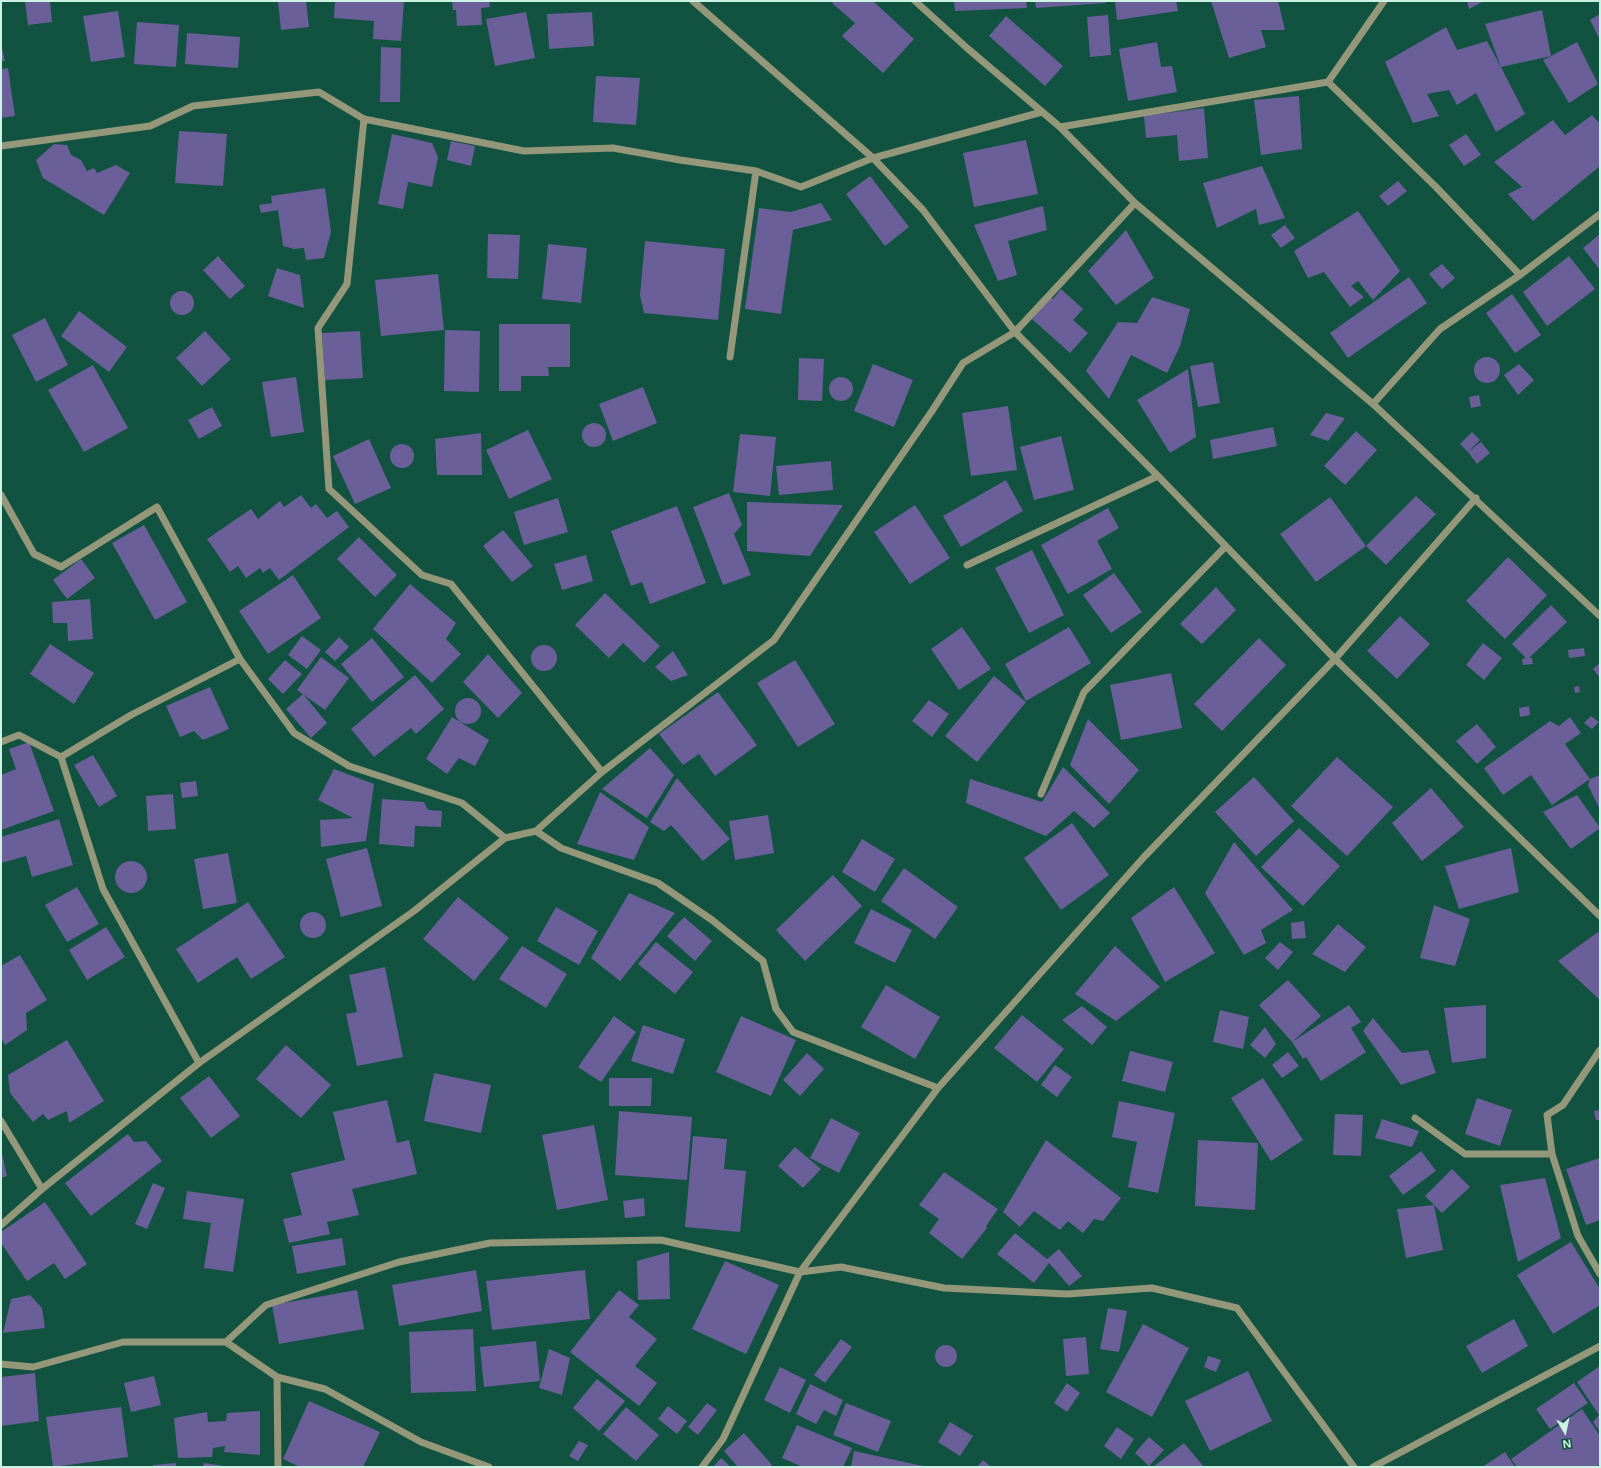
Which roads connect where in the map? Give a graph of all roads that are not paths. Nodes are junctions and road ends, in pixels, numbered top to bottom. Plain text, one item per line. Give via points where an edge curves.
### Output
1 (693, 1) edge
2 (915, 1) edge
3 (1384, 1) edge
4 (1328, 82) junction
5 (1042, 112) junction
6 (364, 119) junction
7 (1060, 128) junction
8 (1, 146) edge
9 (873, 158) junction
10 (756, 171) junction
11 (1135, 203) junction
12 (1600, 214) edge
13 (1520, 275) junction
14 (1015, 332) junction
15 (730, 357) dead end
16 (1373, 404) junction
17 (1158, 476) junction
18 (1, 496) edge
19 (1476, 498) junction
20 (1225, 547) junction
21 (967, 565) dead end
22 (1600, 616) edge
23 (240, 659) junction
24 (1336, 659) junction
25 (1, 742) edge
26 (61, 757) junction
27 (602, 772) junction
28 (1041, 794) dead end
29 (536, 831) junction
30 (505, 838) junction
31 (1600, 916) edge
32 (1600, 1050) edge
33 (199, 1063) junction
34 (938, 1088) junction
35 (1415, 1118) dead end
36 (1, 1121) edge
37 (1552, 1154) junction
38 (42, 1189) junction
39 (1, 1225) edge
40 (800, 1272) junction
41 (1600, 1274) edge
42 (226, 1342) junction
43 (1600, 1346) edge
44 (1, 1364) edge
45 (276, 1377) junction
46 (278, 1467) edge
47 (489, 1467) edge
48 (702, 1467) edge
49 (1354, 1467) edge
50 (1373, 1467) edge

1 - 9 street
2 - 5 street
3 - 4 street
4 - 7 street
4 - 13 street via 1436,187
5 - 7 street
5 - 9 street
6 - 8 street via 320,92 192,106 150,126
6 - 10 street via 524,151 613,148
6 - 27 street via 347,284 318,328 328,489 422,575 451,584
7 - 11 street
9 - 10 street via 801,187
9 - 14 street via 923,210
10 - 15 street
11 - 14 street
11 - 16 street
12 - 13 street
13 - 16 street via 1440,329
14 - 17 street
14 - 27 street via 963,363 774,640
16 - 19 street
17 - 20 street
17 - 21 street
18 - 23 street via 34,554 61,567 157,507
19 - 22 street
19 - 24 street
20 - 24 street
20 - 28 street via 1084,692
23 - 26 street via 131,715
23 - 30 street via 294,733 349,766 462,803
24 - 31 street
24 - 34 street via 1144,857
25 - 26 street via 19,735
26 - 33 street via 102,889
27 - 29 street
29 - 30 street
29 - 34 street via 561,848 658,883 712,920 763,961 776,1009 793,1032
30 - 33 street via 414,911
32 - 37 street via 1563,1105 1547,1115
33 - 38 street
34 - 40 street
35 - 37 street via 1466,1154
36 - 38 street
37 - 41 street via 1578,1236
38 - 39 street
40 - 42 street via 661,1240 490,1243 399,1262 266,1305
40 - 48 street via 723,1439
40 - 49 street via 841,1267 951,1288 1067,1294 1152,1288 1237,1308
42 - 44 street via 123,1342 33,1367
42 - 45 street
43 - 50 street
45 - 46 street
45 - 47 street via 325,1389 422,1442

